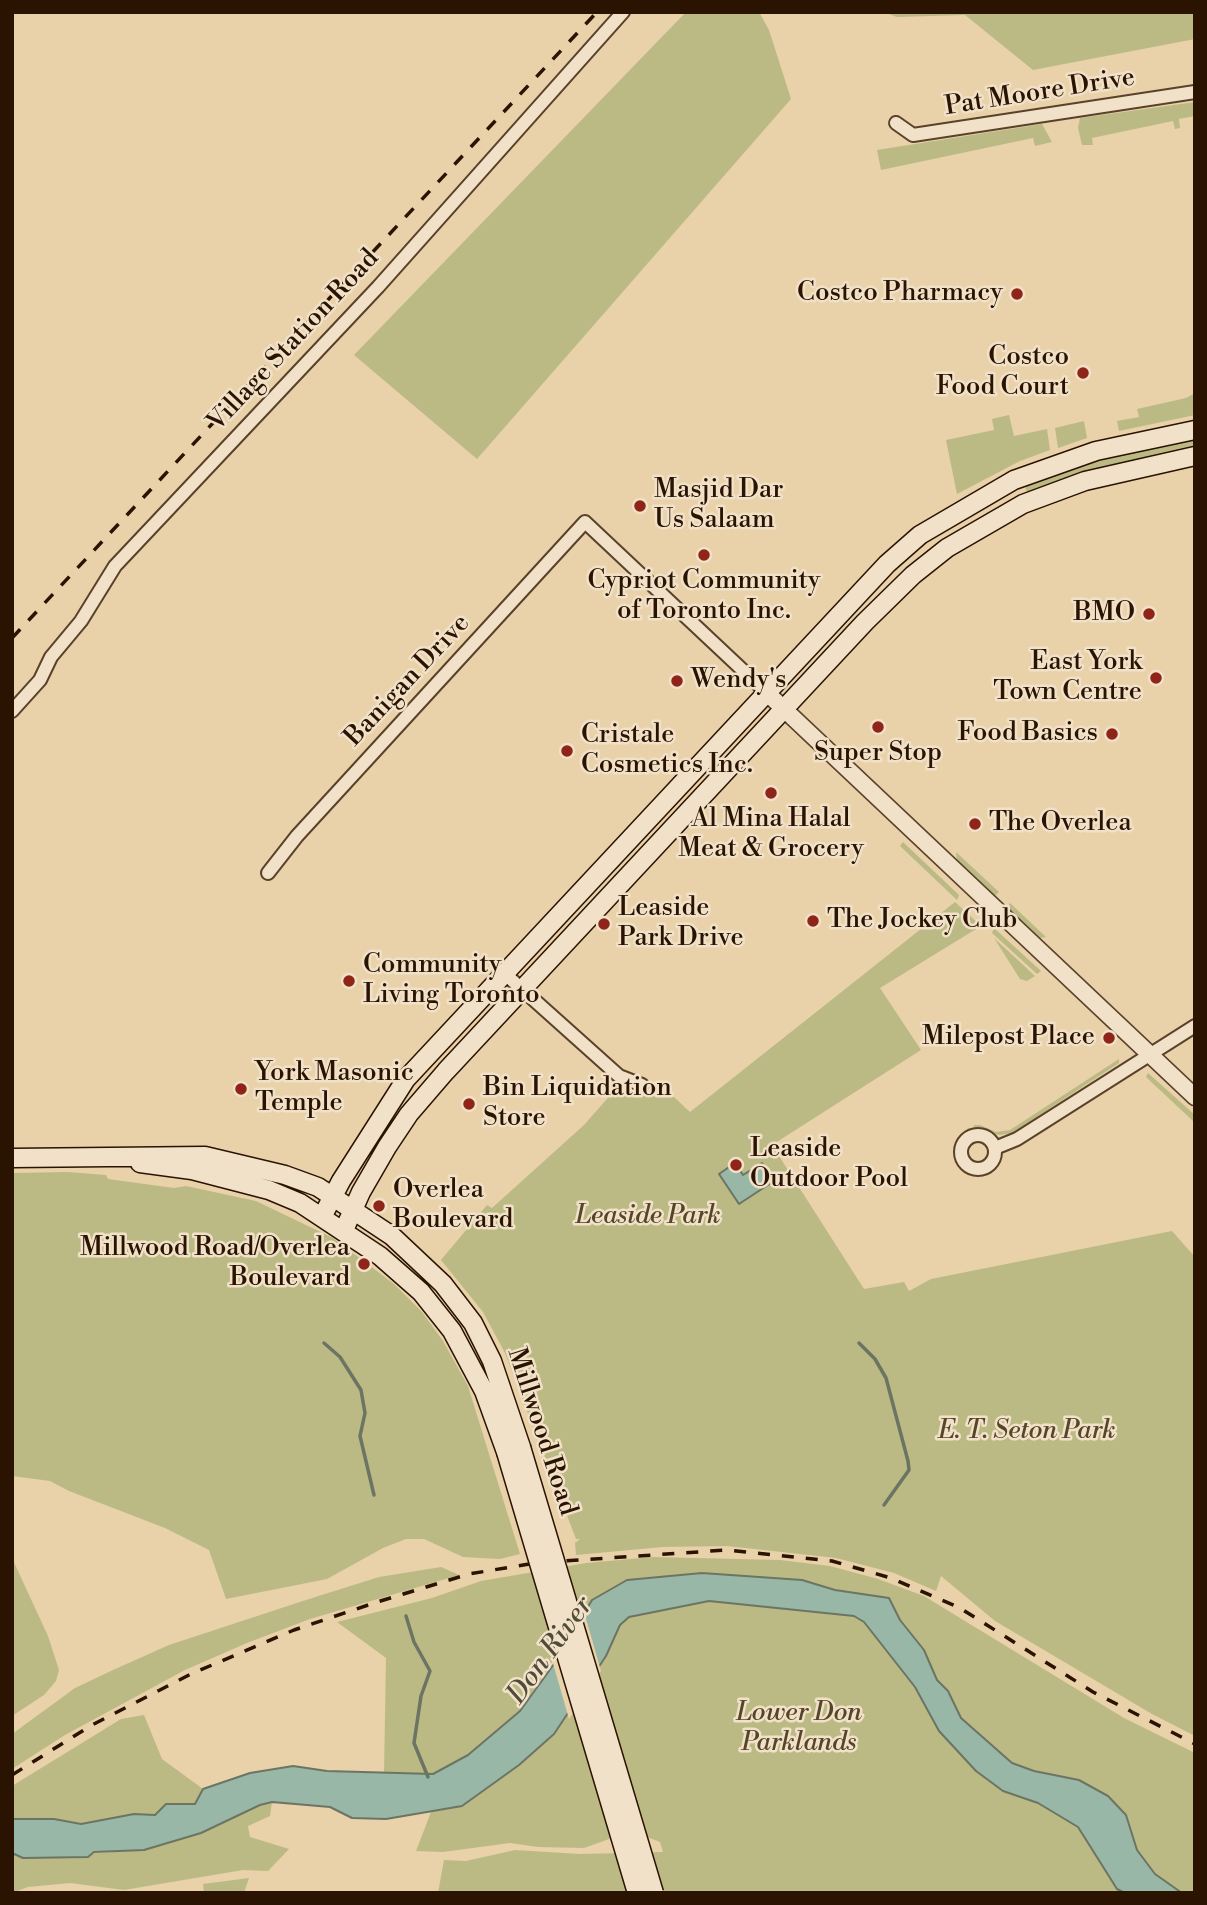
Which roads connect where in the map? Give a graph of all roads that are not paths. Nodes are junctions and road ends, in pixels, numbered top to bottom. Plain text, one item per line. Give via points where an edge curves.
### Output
1 (623, 12) edge
2 (1195, 92) edge
3 (896, 122) dead end
4 (1195, 430) edge
5 (1195, 456) edge
6 (767, 693) junction
7 (783, 710) junction
8 (12, 711) edge
9 (268, 873) dead end
10 (504, 973) junction
11 (522, 990) junction
12 (1195, 1026) edge
13 (1149, 1056) junction
14 (642, 1085) dead end
15 (1195, 1097) edge
16 (995, 1149) dead end
17 (98, 1157) junction
18 (12, 1158) edge
19 (333, 1195) junction
20 (353, 1209) junction
21 (322, 1217) junction
22 (344, 1230) junction
23 (513, 1449) junction
24 (637, 1893) edge
25 (654, 1893) edge

1 - 8 street, Village Station Road via 378,287 115,566 40,680
2 - 3 street, Pat Moore Drive via 913,135
4 - 6 main road via 1073,458 1014,480 959,510 887,564
5 - 7 main road via 1084,481 986,523 913,575
6 - 7 street
6 - 9 street, Banigan Drive via 585,522
6 - 10 main road
7 - 11 main road
7 - 13 street
10 - 11 street
10 - 19 main road via 405,1079
11 - 14 street via 619,1076
11 - 20 main road via 409,1114
12 - 13 street
13 - 15 street
13 - 16 street
17 - 18 main road, Millwood Road
17 - 19 main road, Millwood Road via 205,1156 285,1175
17 - 21 main road, Millwood Road via 192,1171 269,1189
19 - 20 main road, Millwood Road
19 - 21 main road
20 - 22 main road
20 - 23 main road, Millwood Road via 392,1236 440,1281 473,1323 501,1383
21 - 22 main road, Millwood Road
22 - 23 main road, Millwood Road via 421,1292 452,1331
23 - 24 main road, Millwood Road, bridge
23 - 25 main road, Millwood Road, bridge

